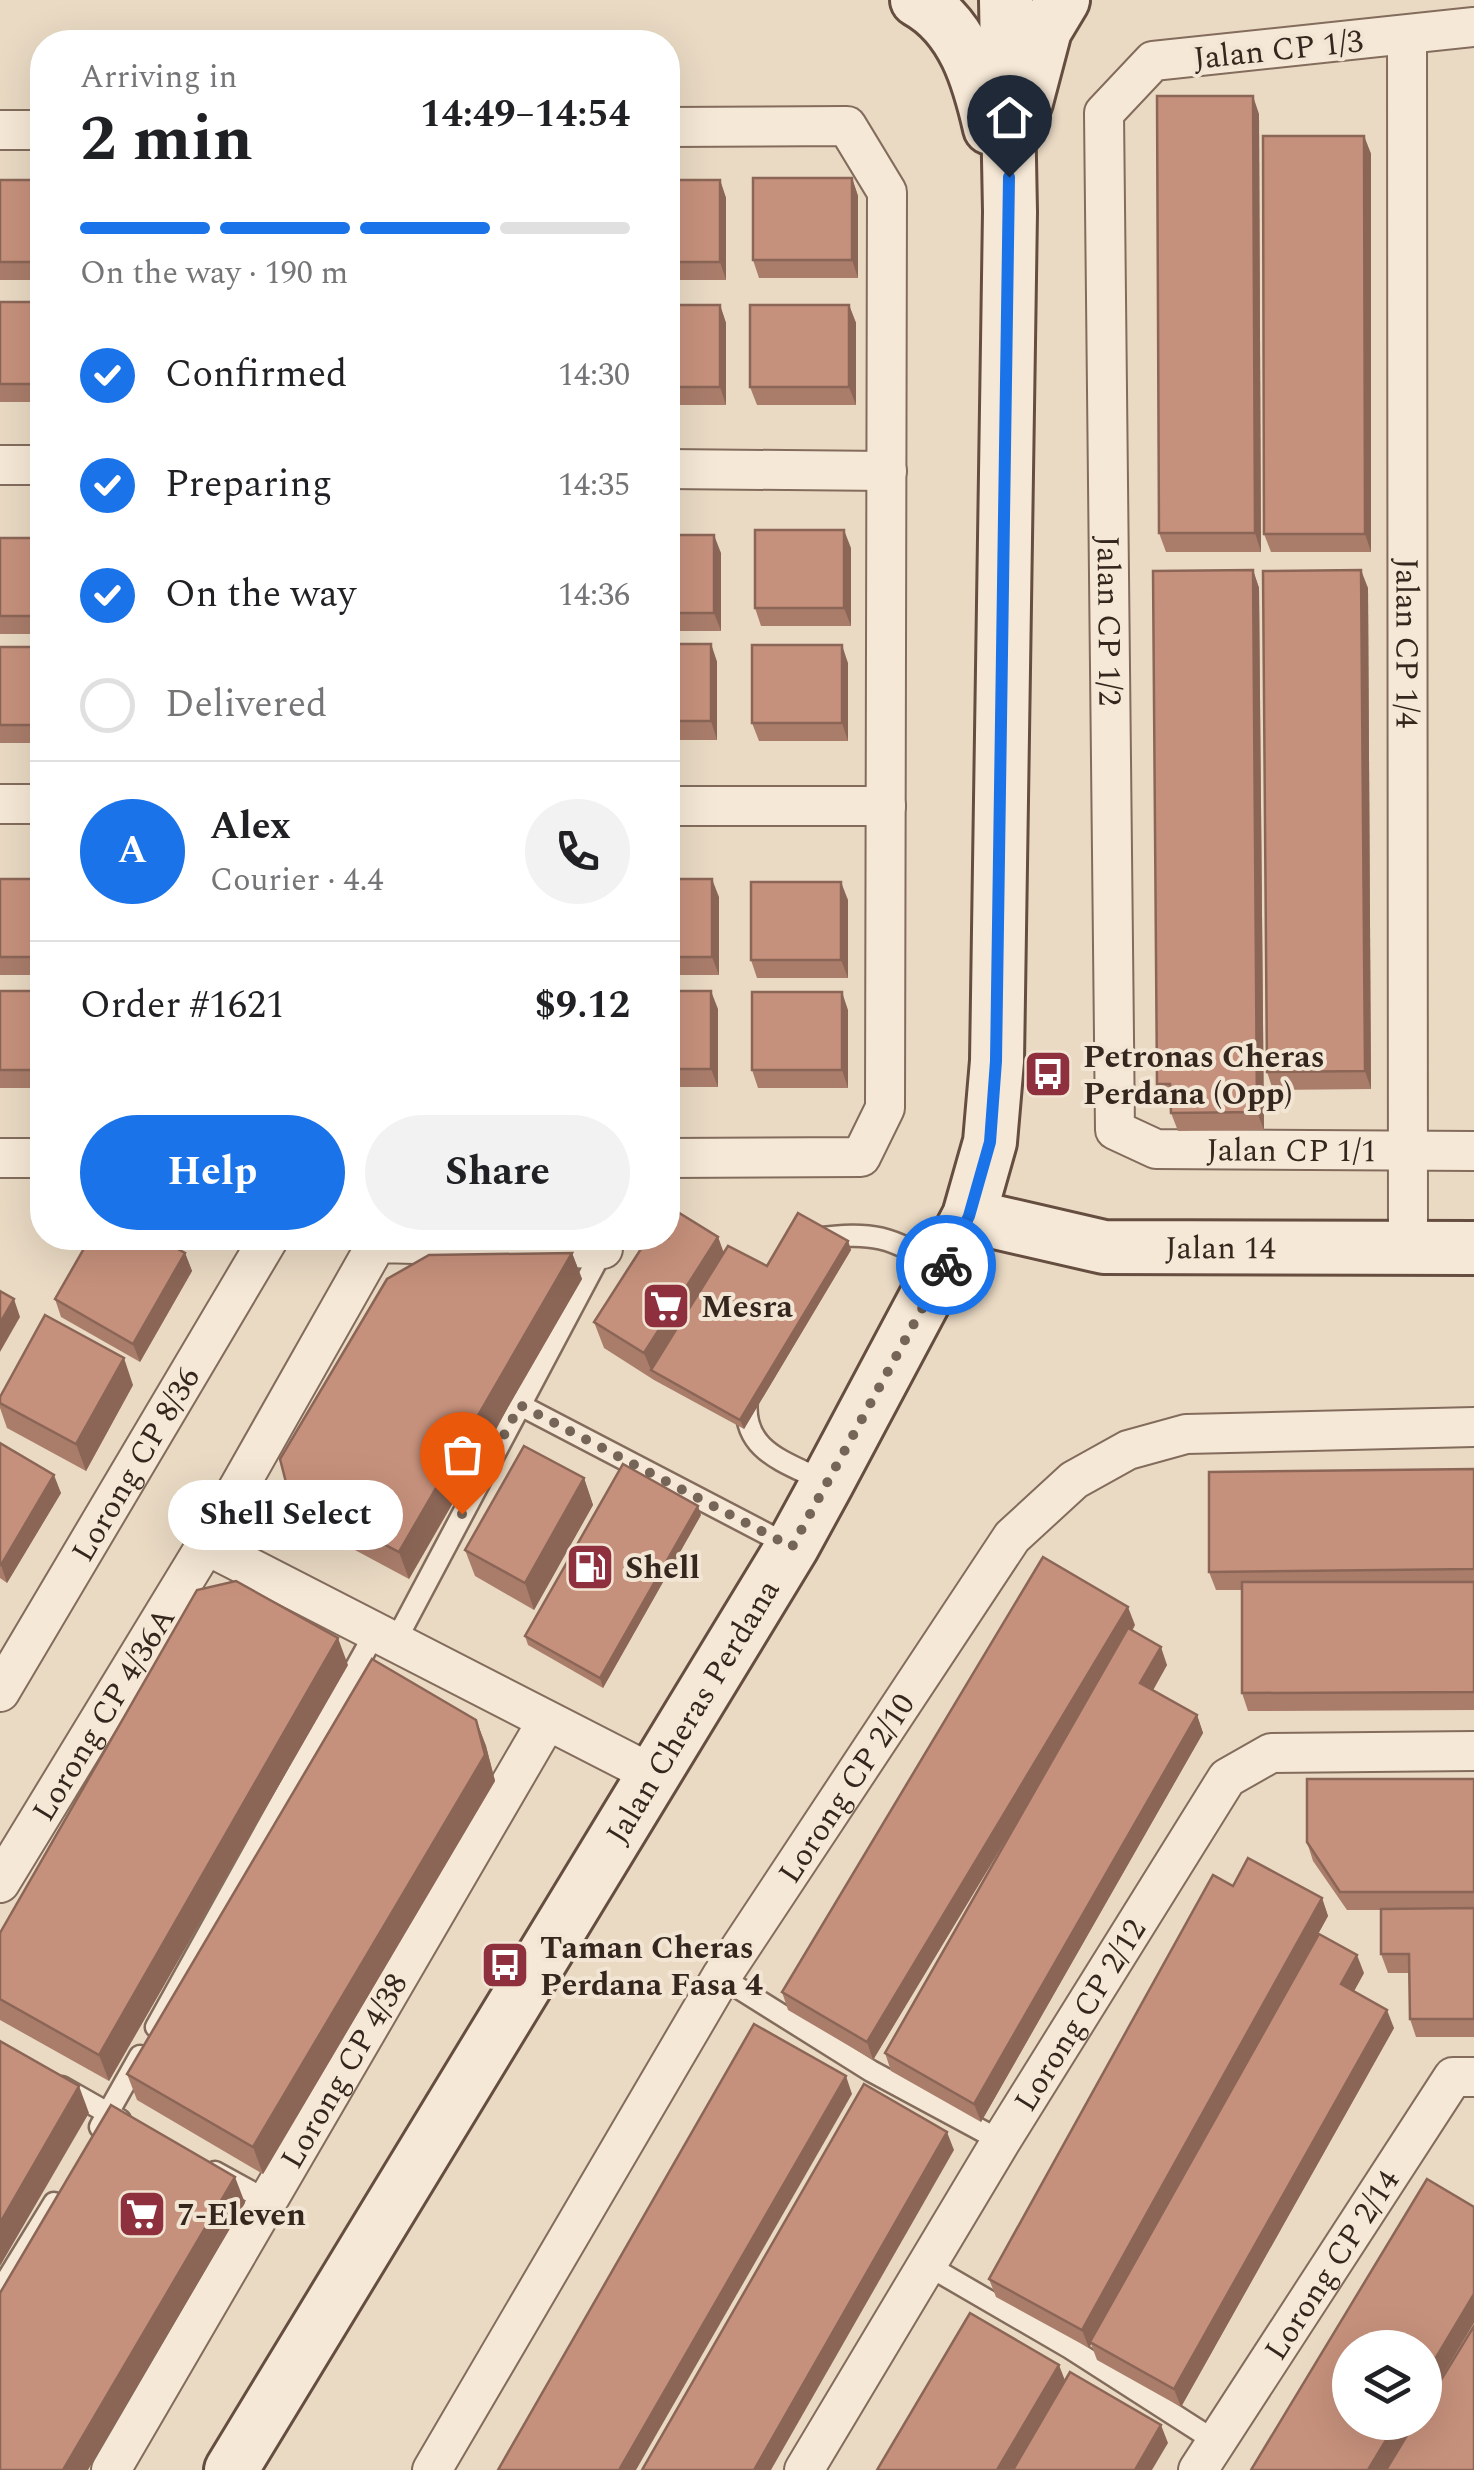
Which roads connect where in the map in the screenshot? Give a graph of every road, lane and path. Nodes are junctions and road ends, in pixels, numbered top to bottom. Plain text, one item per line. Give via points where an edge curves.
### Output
1 (917, 0) edge
2 (1006, 0) edge
3 (1064, 0) edge
4 (1474, 27) edge
5 (1407, 35) junction
6 (1104, 113) joint
7 (680, 126) edge
8 (0, 130) edge
9 (30, 130) edge
10 (1010, 212) junction
11 (0, 465) edge
12 (30, 466) edge
13 (680, 470) edge
14 (886, 471) junction
15 (0, 804) edge
16 (30, 804) edge
17 (680, 806) edge
18 (886, 806) junction
19 (1115, 1130) joint
20 (1409, 1150) junction
21 (1474, 1151) edge
22 (0, 1158) edge
23 (30, 1158) edge
24 (680, 1158) edge
25 (969, 1216) junction
26 (1408, 1248) junction
27 (1474, 1248) edge
28 (262, 1250) edge
29 (374, 1250) edge
30 (602, 1250) edge
31 (799, 1250) edge
32 (943, 1270) junction
33 (749, 1383) edge
34 (520, 1405) junction
35 (1474, 1428) edge
36 (827, 1483) junction
37 (206, 1545) junction
38 (792, 1547) junction
39 (385, 1637) junction
40 (0, 1692) edge
41 (547, 1721) junction
42 (1474, 1752) edge
43 (654, 1775) junction
44 (0, 1883) edge
45 (720, 1977) junction
46 (1474, 2077) edge
47 (46, 2078) edge
48 (108, 2114) junction
49 (140, 2131) edge
50 (1001, 2141) junction
51 (88, 2146) edge
52 (203, 2165) edge
53 (69, 2178) edge
54 (266, 2200) junction
55 (927, 2266) junction
56 (0, 2291) edge
57 (1206, 2456) edge
58 (111, 2470) edge
59 (232, 2470) edge
60 (432, 2470) edge
61 (804, 2470) edge

1 - 10 street via 956,36 978,76
2 - 10 street, Jalan Cheras Perdana
3 - 10 street via 1044,30 1030,82
4 - 5 street, Jalan CP 1/3
5 - 6 street, Jalan CP 1/3 via 1153,62
5 - 20 street, Jalan CP 1/4
6 - 19 street, Jalan CP 1/2
7 - 14 street via 847,126 887,192
8 - 9 street
10 - 25 street, Jalan Cheras Perdana via 996,1061 990,1142
11 - 12 street
13 - 14 street
14 - 18 street
15 - 16 street
17 - 18 street
18 - 24 street via 885,1108 861,1157
19 - 20 street, Jalan CP 1/1 via 1156,1149
20 - 21 street, Jalan CP 1/1
20 - 26 street, Jalan CP 1/4
22 - 23 street
25 - 26 street, Jalan 14 via 1104,1247
25 - 32 street, Jalan Cheras Perdana
26 - 27 street, Jalan 14
28 - 40 street, Lorong CP 8/36
29 - 37 street, Lorong CP 4/36A
30 - 34 lane
31 - 32 lane via 808,1240 882,1236
32 - 36 street, Jalan Cheras Perdana
33 - 36 lane via 746,1412 754,1440
34 - 38 lane
34 - 39 lane
35 - 45 street, Lorong CP 2/10 via 1186,1434 1128,1450 1074,1480 1012,1537
36 - 38 street, Jalan Cheras Perdana
37 - 39 street
37 - 44 street, Lorong CP 4/36A
38 - 43 street, Jalan Cheras Perdana
39 - 41 street
39 - 48 lane
41 - 43 street
41 - 54 street, Lorong CP 4/38
42 - 50 street, Lorong CP 2/12 via 1270,1753 1227,1778
43 - 59 street, Jalan Cheras Perdana
45 - 50 lane
45 - 60 street, Lorong CP 2/10
46 - 57 street, Lorong CP 2/14 via 1453,2077
47 - 48 lane
48 - 49 lane
48 - 51 lane
50 - 55 street, Lorong CP 2/12
52 - 54 lane
53 - 56 lane
54 - 58 street, Lorong CP 4/38
55 - 57 lane via 1070,2348
55 - 61 street, Lorong CP 2/12

